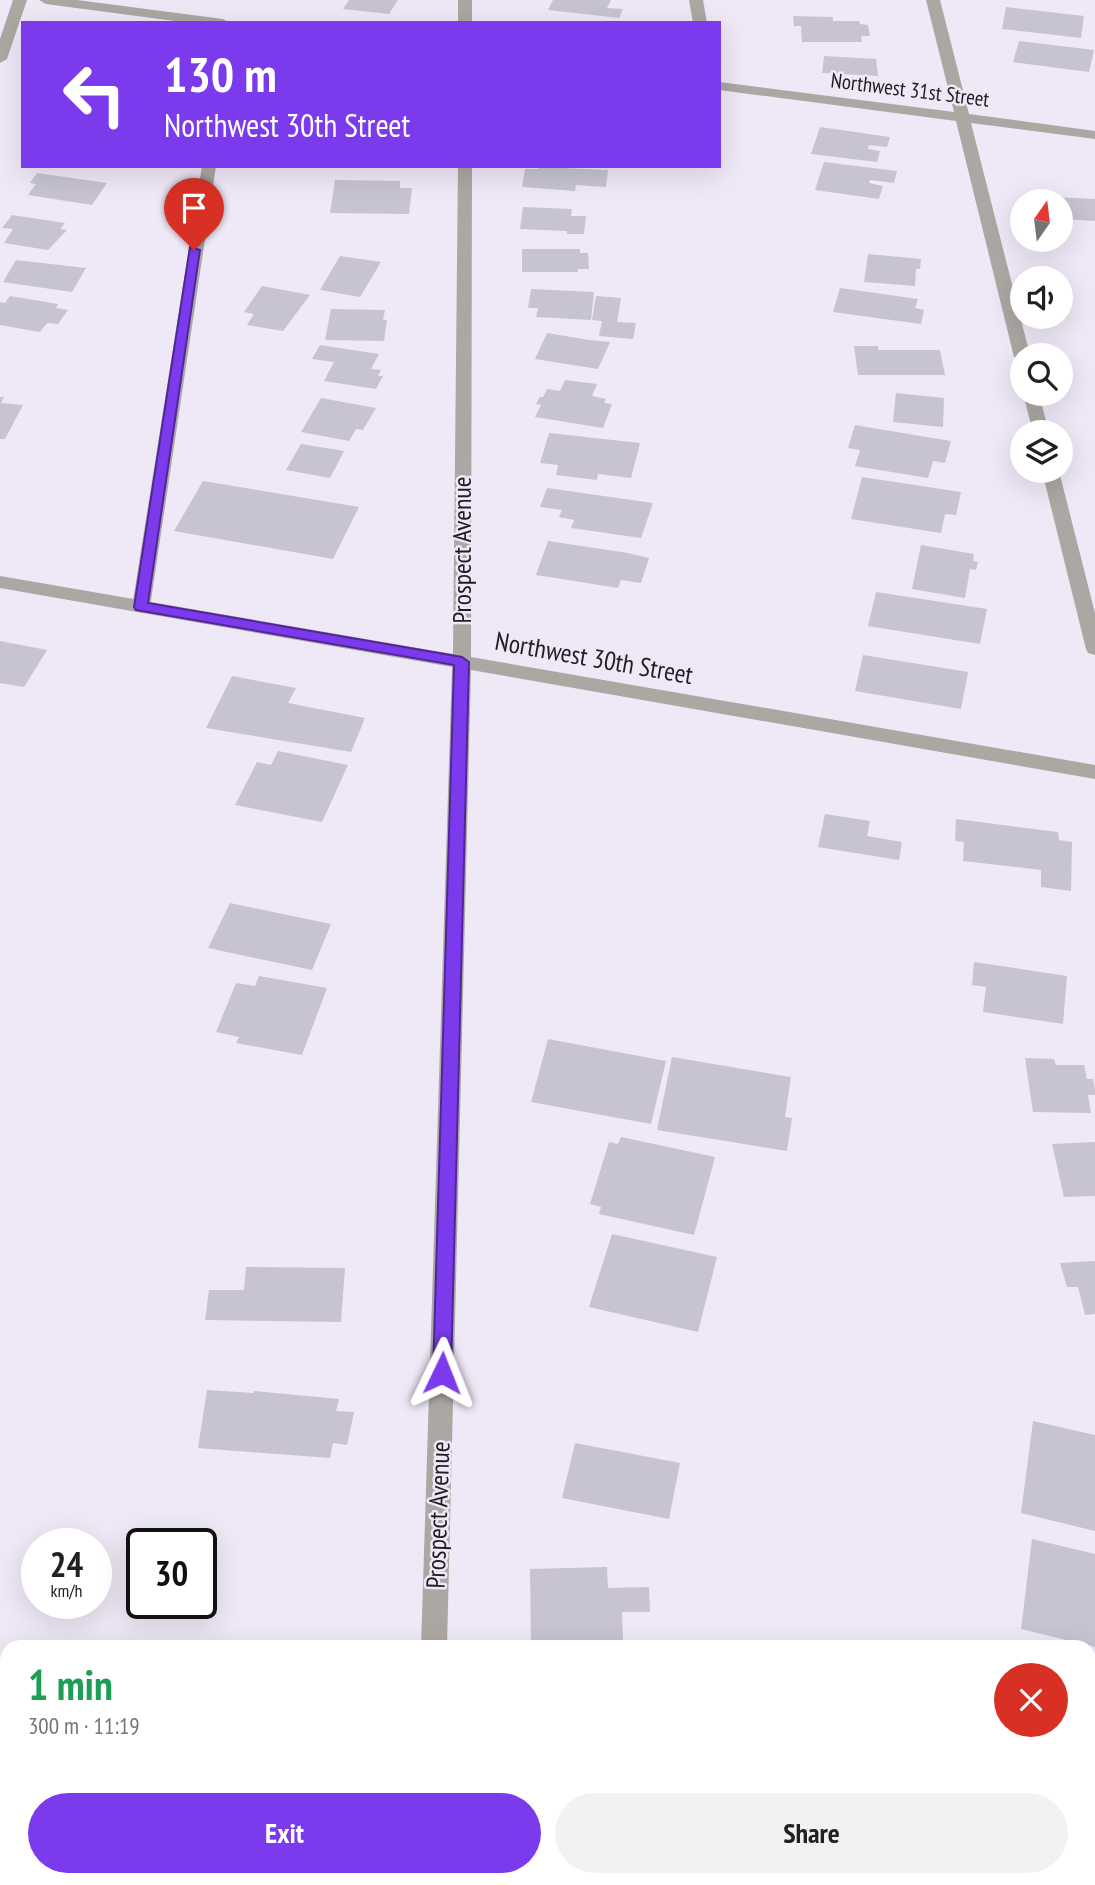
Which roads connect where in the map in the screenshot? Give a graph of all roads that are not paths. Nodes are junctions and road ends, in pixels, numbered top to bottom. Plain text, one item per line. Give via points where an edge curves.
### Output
1 (20, 0) edge
2 (46, 0) edge
3 (465, 0) edge
4 (696, 0) edge
5 (933, 0) edge
6 (208, 21) edge
7 (465, 21) edge
8 (700, 21) edge
9 (0, 59) edge
10 (721, 86) edge
11 (962, 118) junction
12 (1095, 135) edge
13 (209, 168) edge
14 (465, 168) edge
15 (1018, 343) edge
16 (1054, 483) edge
17 (0, 582) edge
18 (141, 607) junction
19 (1095, 649) edge
20 (462, 662) junction
21 (1095, 772) edge
22 (435, 1640) edge

1 - 9 street
2 - 6 street
3 - 7 street
4 - 8 street
5 - 11 street
10 - 11 street, Northwest 31st Street
11 - 12 street, Northwest 31st Street
11 - 15 street
13 - 18 street
14 - 20 street, Prospect Avenue
16 - 19 street
17 - 18 street, Northwest 30th Street
18 - 20 street, Northwest 30th Street
20 - 21 street, Northwest 30th Street
20 - 22 street, Prospect Avenue

